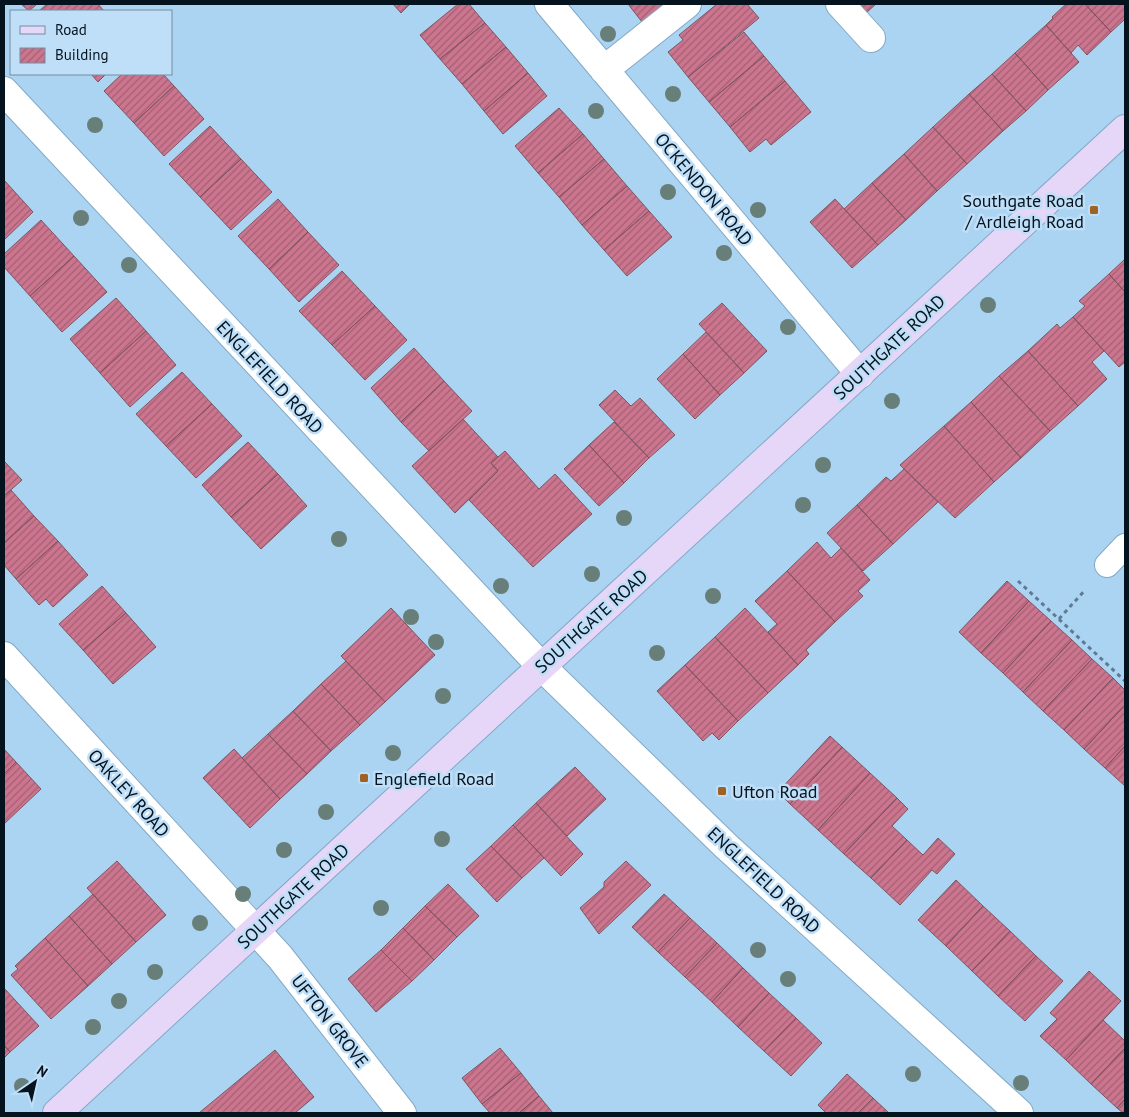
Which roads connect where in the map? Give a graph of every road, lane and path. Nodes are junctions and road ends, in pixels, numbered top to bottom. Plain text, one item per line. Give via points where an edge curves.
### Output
1 (549, 4) edge
2 (686, 4) edge
3 (840, 4) edge
4 (871, 38) dead end
5 (604, 70) junction
6 (4, 91) edge
7 (1125, 128) edge
8 (860, 374) junction
9 (1125, 546) edge
10 (1108, 565) joint
11 (1018, 581) dead end
12 (1059, 618) junction
13 (4, 656) edge
14 (541, 666) junction
15 (1125, 681) edge
16 (256, 930) junction
17 (56, 1113) edge
18 (402, 1113) edge
19 (1019, 1113) edge

1 - 5 street, OCKENDON ROAD
2 - 5 street
3 - 4 street
5 - 8 street, OCKENDON ROAD
6 - 14 street, ENGLEFIELD ROAD
7 - 8 main road, SOUTHGATE ROAD
8 - 14 main road, SOUTHGATE ROAD
9 - 10 lane
10 - 12 path
11 - 12 path
12 - 15 path
13 - 16 street, OAKLEY ROAD
14 - 16 main road, SOUTHGATE ROAD
14 - 19 street, ENGLEFIELD ROAD via 726,846
16 - 17 main road, SOUTHGATE ROAD
16 - 18 street, UFTON GROVE

